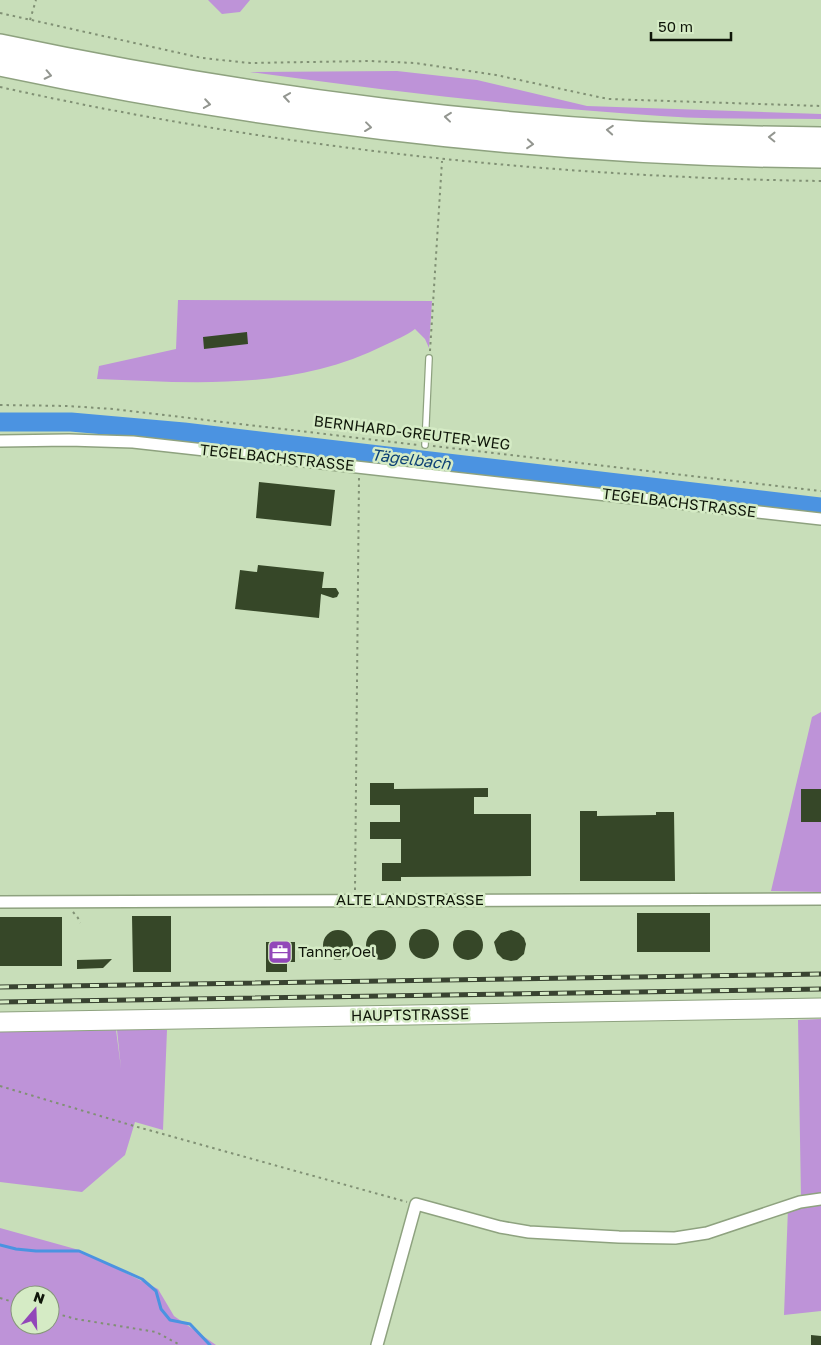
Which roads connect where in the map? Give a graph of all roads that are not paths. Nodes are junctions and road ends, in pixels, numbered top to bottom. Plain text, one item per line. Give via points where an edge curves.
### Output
1 (0, 45) edge
2 (0, 65) edge
3 (821, 138) edge
4 (821, 157) edge
5 (429, 358) road end
6 (0, 441) edge
7 (425, 446) road end
8 (821, 520) edge
9 (821, 899) edge
10 (0, 902) edge
11 (821, 1008) edge
12 (0, 1022) edge
13 (821, 1199) edge
14 (377, 1345) edge

3 -> 1 highway via 621,131 406,112 212,86
2 -> 4 highway via 160,97 396,131 611,150
5 - 7 lane
6 - 8 street, TEGELBACHSTRASSE via 133,442
9 - 10 street, ALTE LANDSTRASSE
11 - 12 main road, HAUPTSTRASSE
13 - 14 street via 800,1202 707,1234 675,1238 529,1232 416,1204

